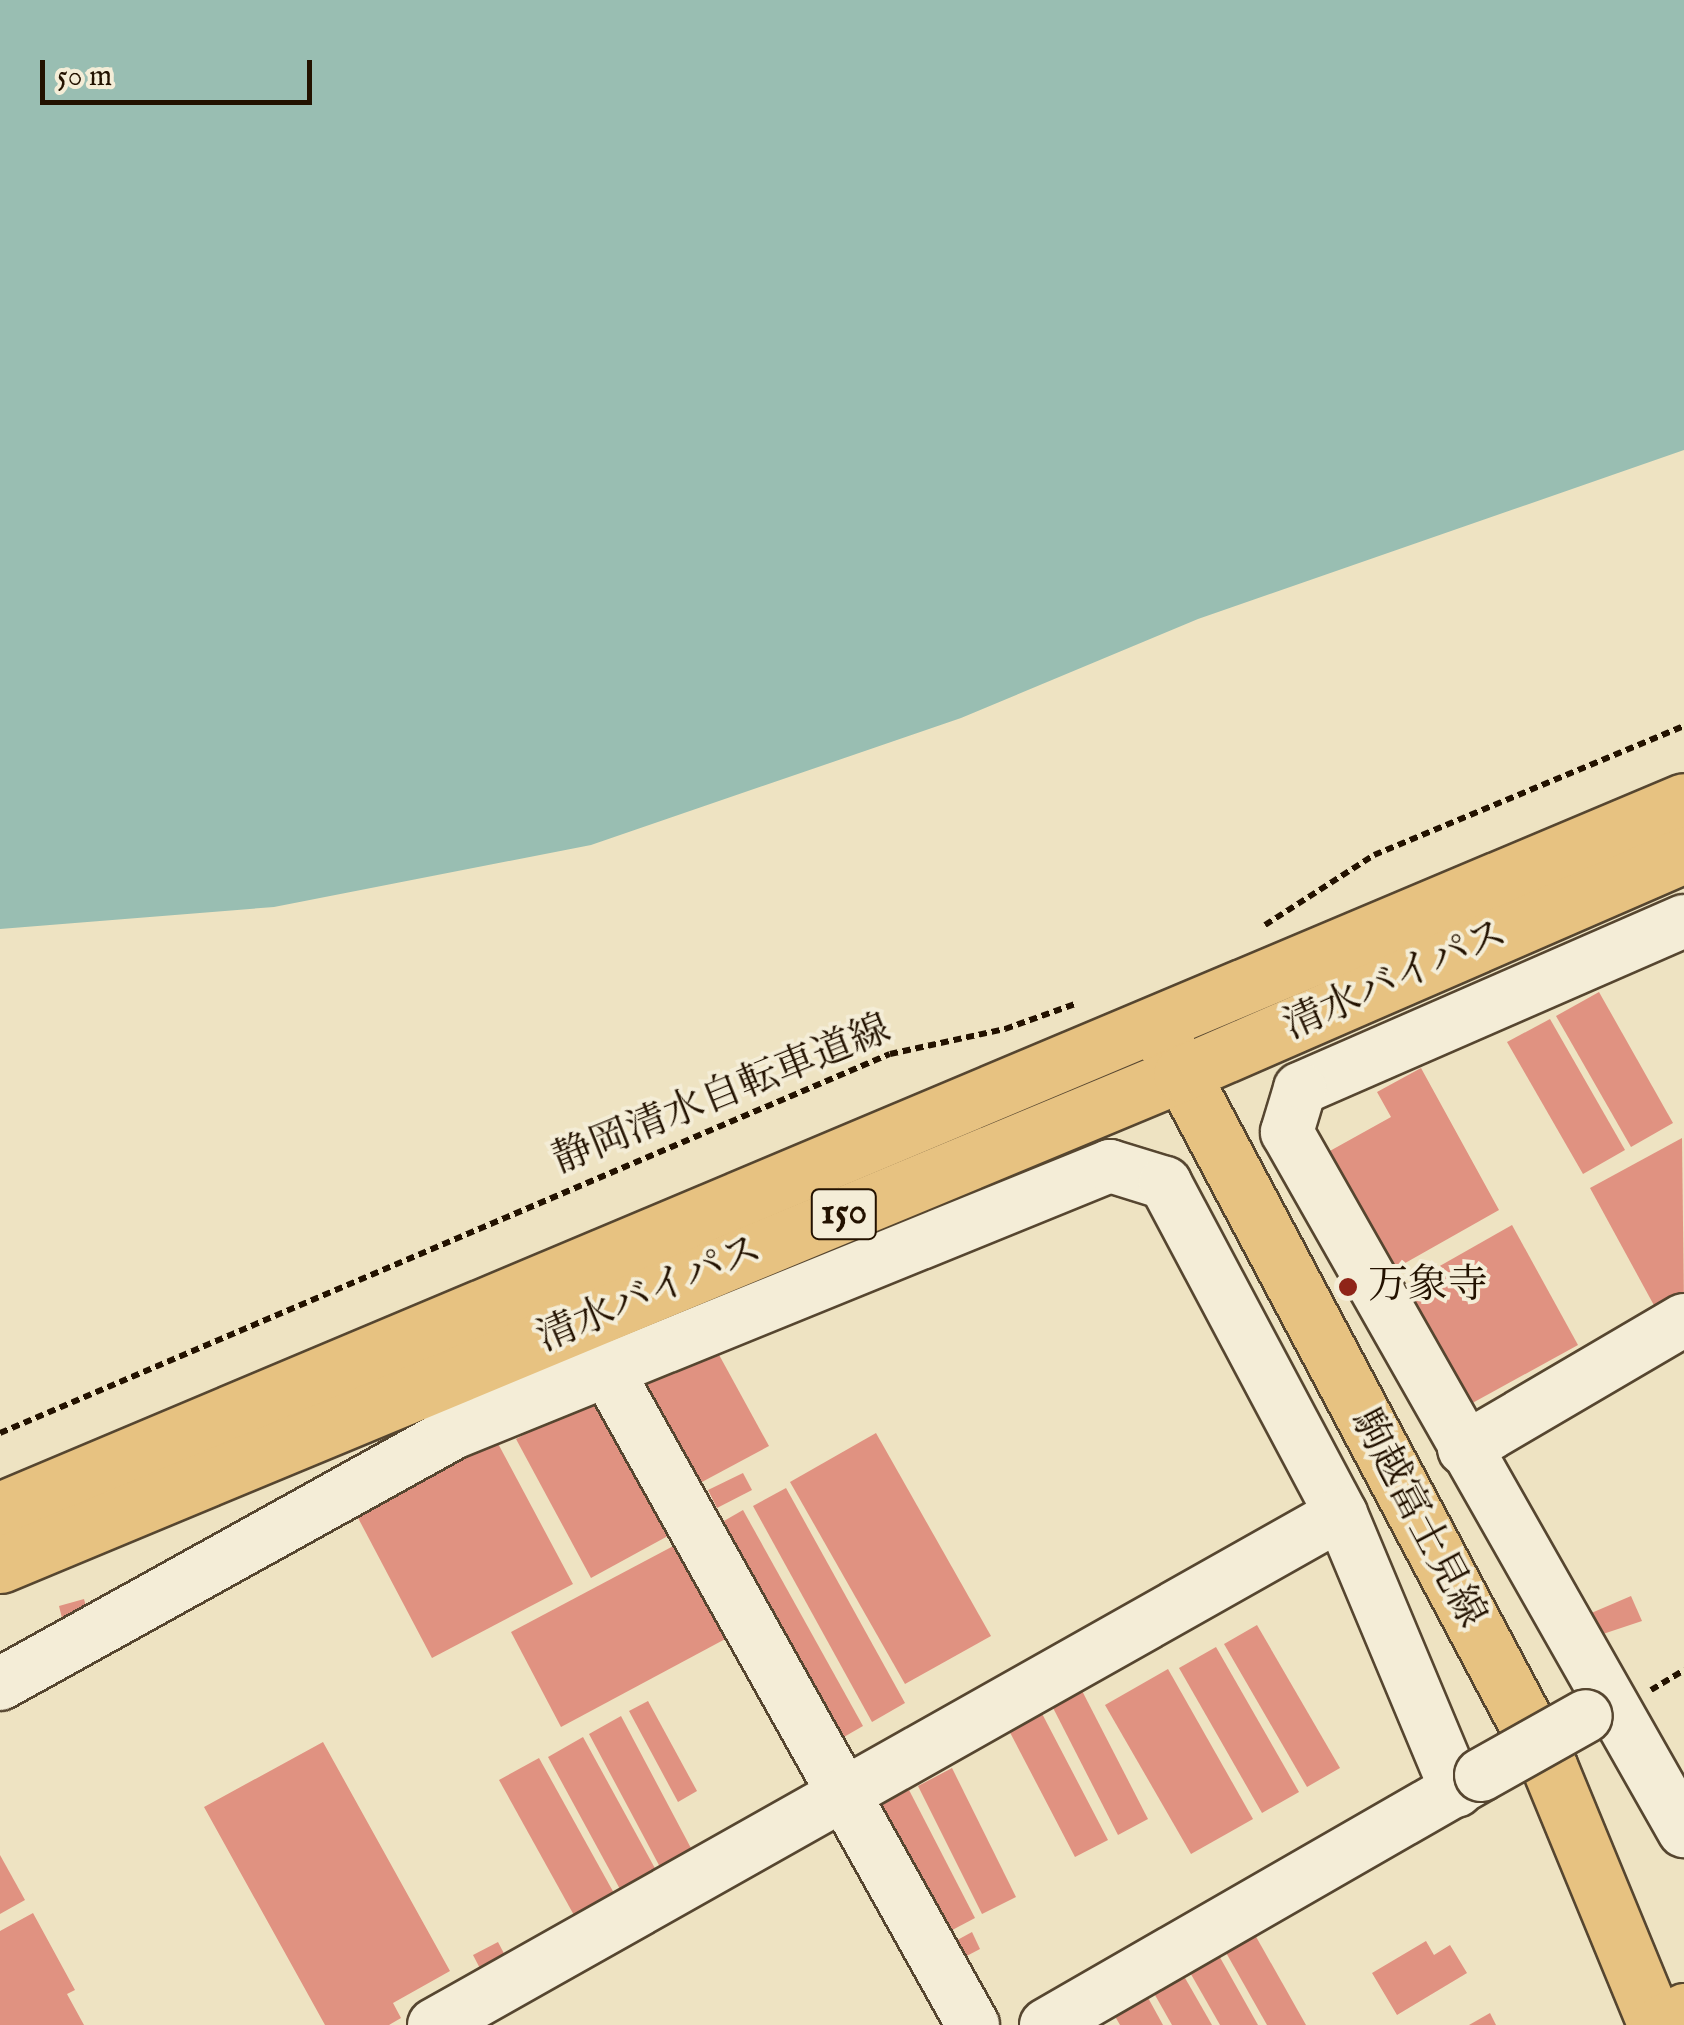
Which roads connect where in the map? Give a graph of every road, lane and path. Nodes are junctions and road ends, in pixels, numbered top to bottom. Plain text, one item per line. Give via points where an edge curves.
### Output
1 (1684, 726) edge
2 (1684, 801) edge
3 (1684, 856) edge
4 (1684, 921) edge
5 (1260, 928) dead end
6 (1080, 1003) dead end
7 (1155, 1024) junction
8 (1181, 1074) junction
9 (1684, 1320) edge
10 (605, 1367) junction
11 (0, 1433) edge
12 (1464, 1448) junction
13 (0, 1510) edge
14 (1341, 1514) junction
15 (0, 1565) edge
16 (0, 1684) edge
17 (1598, 1709) junction
18 (1469, 1783) junction
19 (845, 1796) junction
20 (1684, 1831) edge
21 (1684, 2011) edge
22 (434, 2025) edge
23 (973, 2025) edge
24 (1046, 2025) edge
25 (1656, 2025) edge

1 - 5 path via 1374,855
2 - 7 main road, 清水バイパス / 150
3 - 8 main road, 清水バイパス / 150
4 - 12 street via 1300,1089 1287,1132
6 - 11 path, 静岡清水自転車道線 via 1005,1030 890,1054
7 - 8 main road, 駒越富士見線
7 - 13 main road, 清水バイパス / 150
8 - 15 main road, 清水バイパス / 150
8 - 25 main road, 駒越富士見線 via 1549,1766
9 - 12 street
10 - 14 street via 1110,1166 1165,1183
10 - 16 street via 453,1433
10 - 19 street
12 - 17 street
14 - 18 street
14 - 19 street
17 - 18 street, bridge
17 - 20 street
18 - 24 street
19 - 22 street
19 - 23 street
21 - 25 main road

